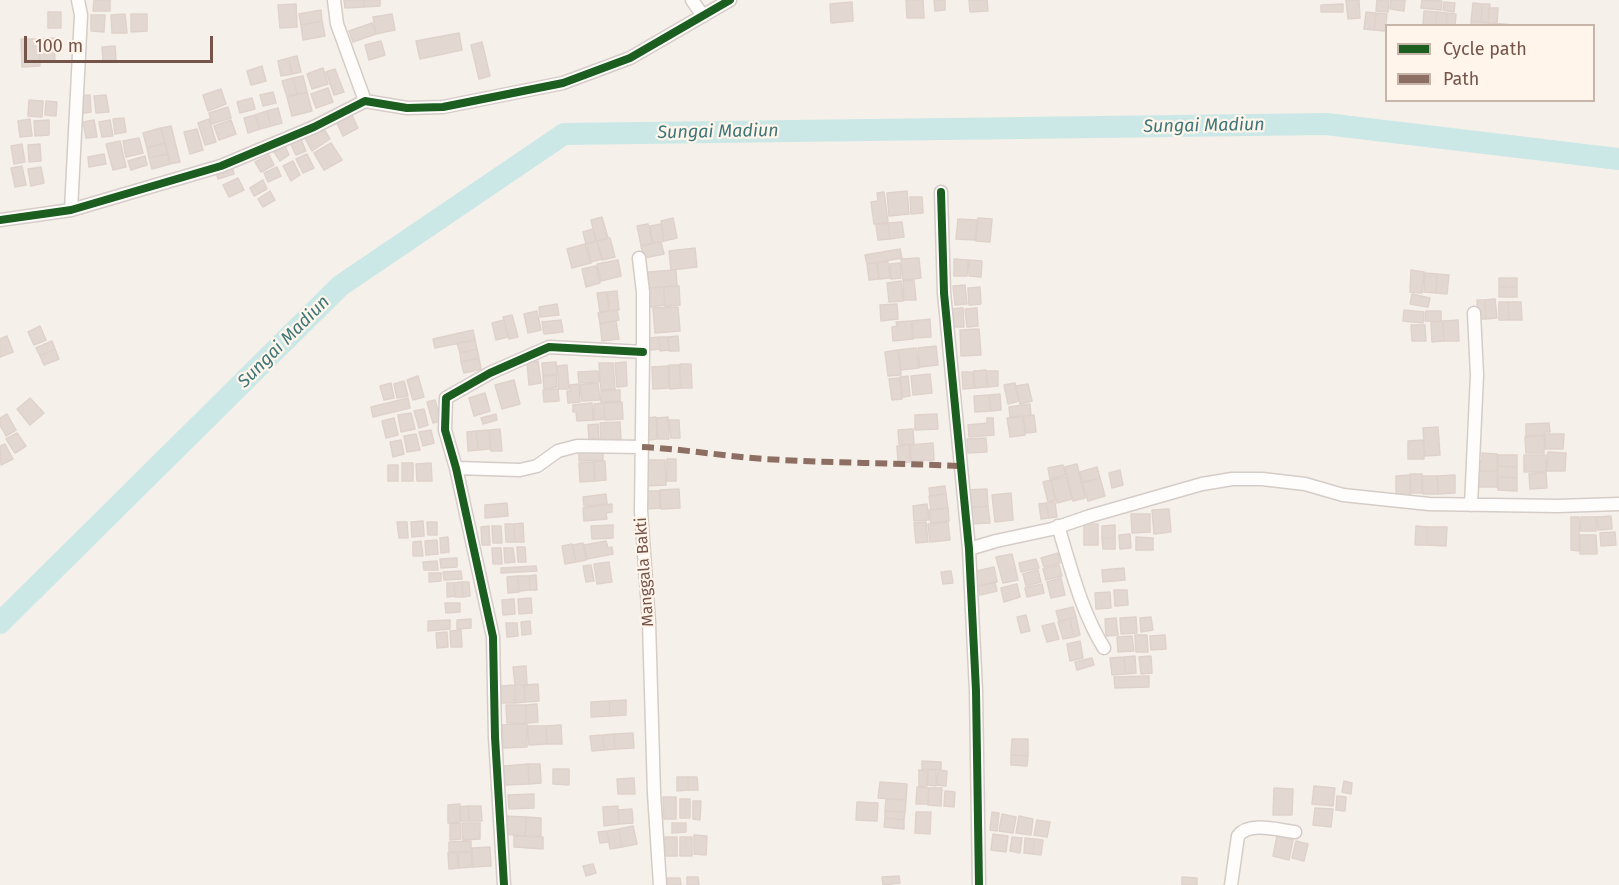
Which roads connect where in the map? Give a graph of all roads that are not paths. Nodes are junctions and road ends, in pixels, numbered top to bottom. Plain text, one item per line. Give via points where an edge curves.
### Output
1 (78, 0) edge
2 (334, 0) edge
3 (692, 0) edge
4 (730, 0) edge
5 (703, 16) junction
6 (364, 101) junction
7 (941, 192) dead end
8 (71, 210) junction
9 (0, 220) edge
10 (639, 258) dead end
11 (1474, 314) dead end
12 (643, 352) junction
13 (642, 447) junction
14 (456, 468) junction
15 (1619, 504) edge
16 (1471, 505) junction
17 (1058, 526) junction
18 (969, 549) junction
19 (1104, 648) dead end
20 (1294, 832) dead end
21 (504, 885) edge
22 (660, 885) edge
23 (980, 885) edge
24 (1231, 885) edge

1 - 8 street via 81,15
2 - 6 street via 337,24
3 - 5 street
4 - 5 street
5 - 6 street via 630,58 563,83 443,107 408,108
6 - 8 street via 314,127 221,165
7 - 18 street via 944,293
8 - 9 street
10 - 12 street, Manggala Bakti
11 - 16 street via 1477,375
12 - 13 street, Manggala Bakti
12 - 14 street via 549,347 453,393 446,398 445,430
13 - 14 street via 577,446 520,470
13 - 22 street, Manggala Bakti via 641,511
14 - 21 street via 493,637
15 - 16 street
16 - 17 street via 1388,501 1343,495 1305,484 1232,480 1203,484
17 - 18 street
17 - 19 street via 1076,584
18 - 23 street
20 - 24 street via 1253,827 1242,830

